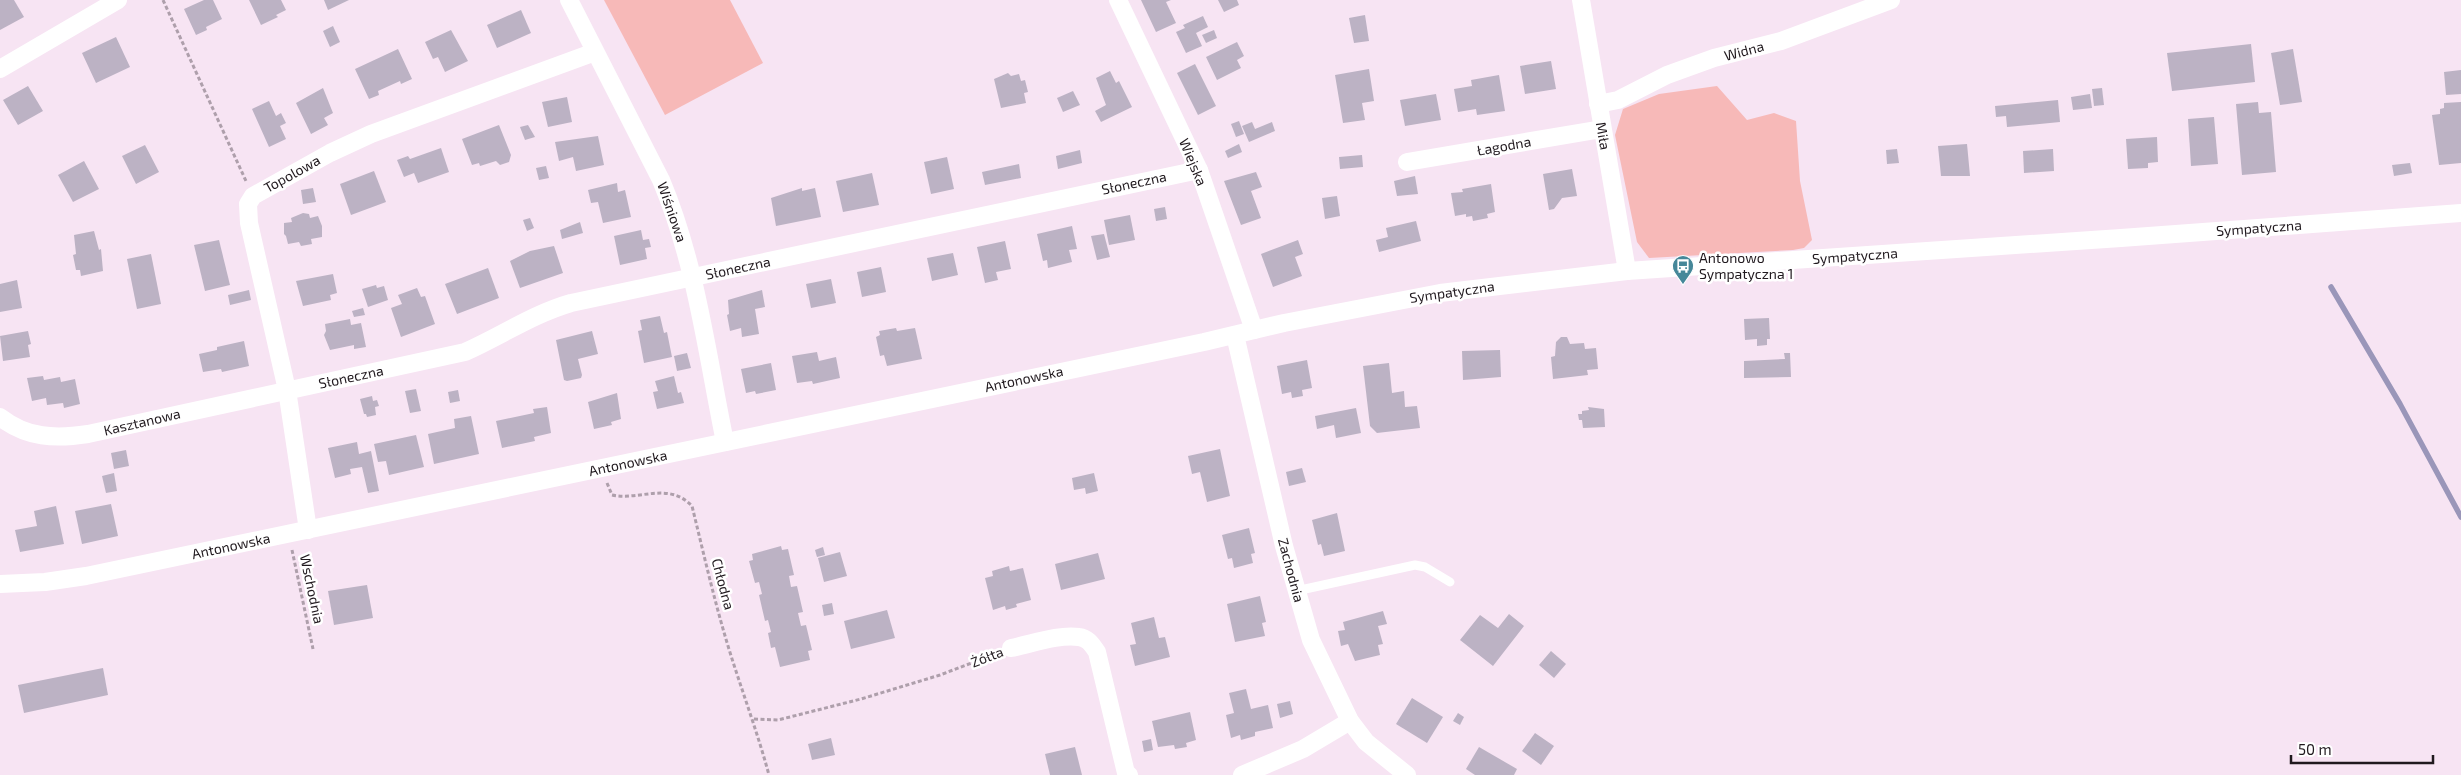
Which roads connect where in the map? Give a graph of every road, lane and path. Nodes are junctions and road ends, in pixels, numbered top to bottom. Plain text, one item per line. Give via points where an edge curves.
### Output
1 (118, 0) edge
2 (163, 0) edge
3 (569, 0) edge
4 (1118, 0) edge
5 (1581, 0) edge
6 (1891, 0) edge
7 (595, 52) junction
8 (0, 69) edge
9 (1598, 104) junction
10 (1602, 129) junction
11 (1406, 162) dead end
12 (1199, 170) junction
13 (253, 196) junction
14 (2461, 212) edge
15 (1627, 271) junction
16 (692, 278) junction
17 (1254, 330) junction
18 (1235, 335) junction
19 (287, 390) junction
20 (0, 417) edge
21 (725, 442) junction
22 (604, 468) junction
23 (308, 530) junction
24 (288, 534) junction
25 (1450, 582) dead end
26 (0, 584) edge
27 (1296, 591) junction
28 (1011, 648) joint
29 (313, 649) dead end
30 (754, 718) junction
31 (1350, 721) junction
32 (1127, 774) edge
33 (769, 775) edge
34 (1242, 775) edge
35 (1407, 775) edge

1 - 8 street
2 - 13 path
3 - 7 street, Wiśniowa
4 - 12 street, Wiejska
5 - 9 street, Miła
6 - 9 street, Widna via 1781,41 1714,58 1667,75 1618,100
7 - 13 street, Topolowa via 372,134 330,153
7 - 16 street, Wiśniowa via 664,187
9 - 10 street, Miła
10 - 11 street, Łagodna
10 - 15 street, Miła
12 - 16 street, Słoneczna
12 - 17 street, Wiejska
13 - 19 street, Topolowa via 248,204 249,223
14 - 15 street, Sympatyczna
15 - 17 street, Sympatyczna via 1440,293
16 - 19 street, Słoneczna via 550,309 465,352
16 - 21 street, Wiśniowa
17 - 18 street, Antonowska
18 - 21 street, Antonowska
18 - 27 street, Zachodnia
19 - 20 street, Kasztanowa via 64,438 27,433
19 - 23 street, Topolowa
21 - 22 street, Antonowska
22 - 23 street, Antonowska
22 - 30 path, Chłodna via 612,495 668,493 684,498 692,506 732,656
23 - 24 street, Antonowska
24 - 26 street, Antonowska via 84,576
24 - 29 path, Wschodnia
25 - 27 lane via 1425,567 1415,565
27 - 31 street, Zachodnia via 1311,640
28 - 30 path, Żółta via 940,675 861,699 778,720
28 - 32 street, Żółta via 1053,639 1080,637 1089,642 1097,652
30 - 33 path, Chłodna
31 - 34 street via 1304,749
31 - 35 street, Zachodnia via 1366,742

